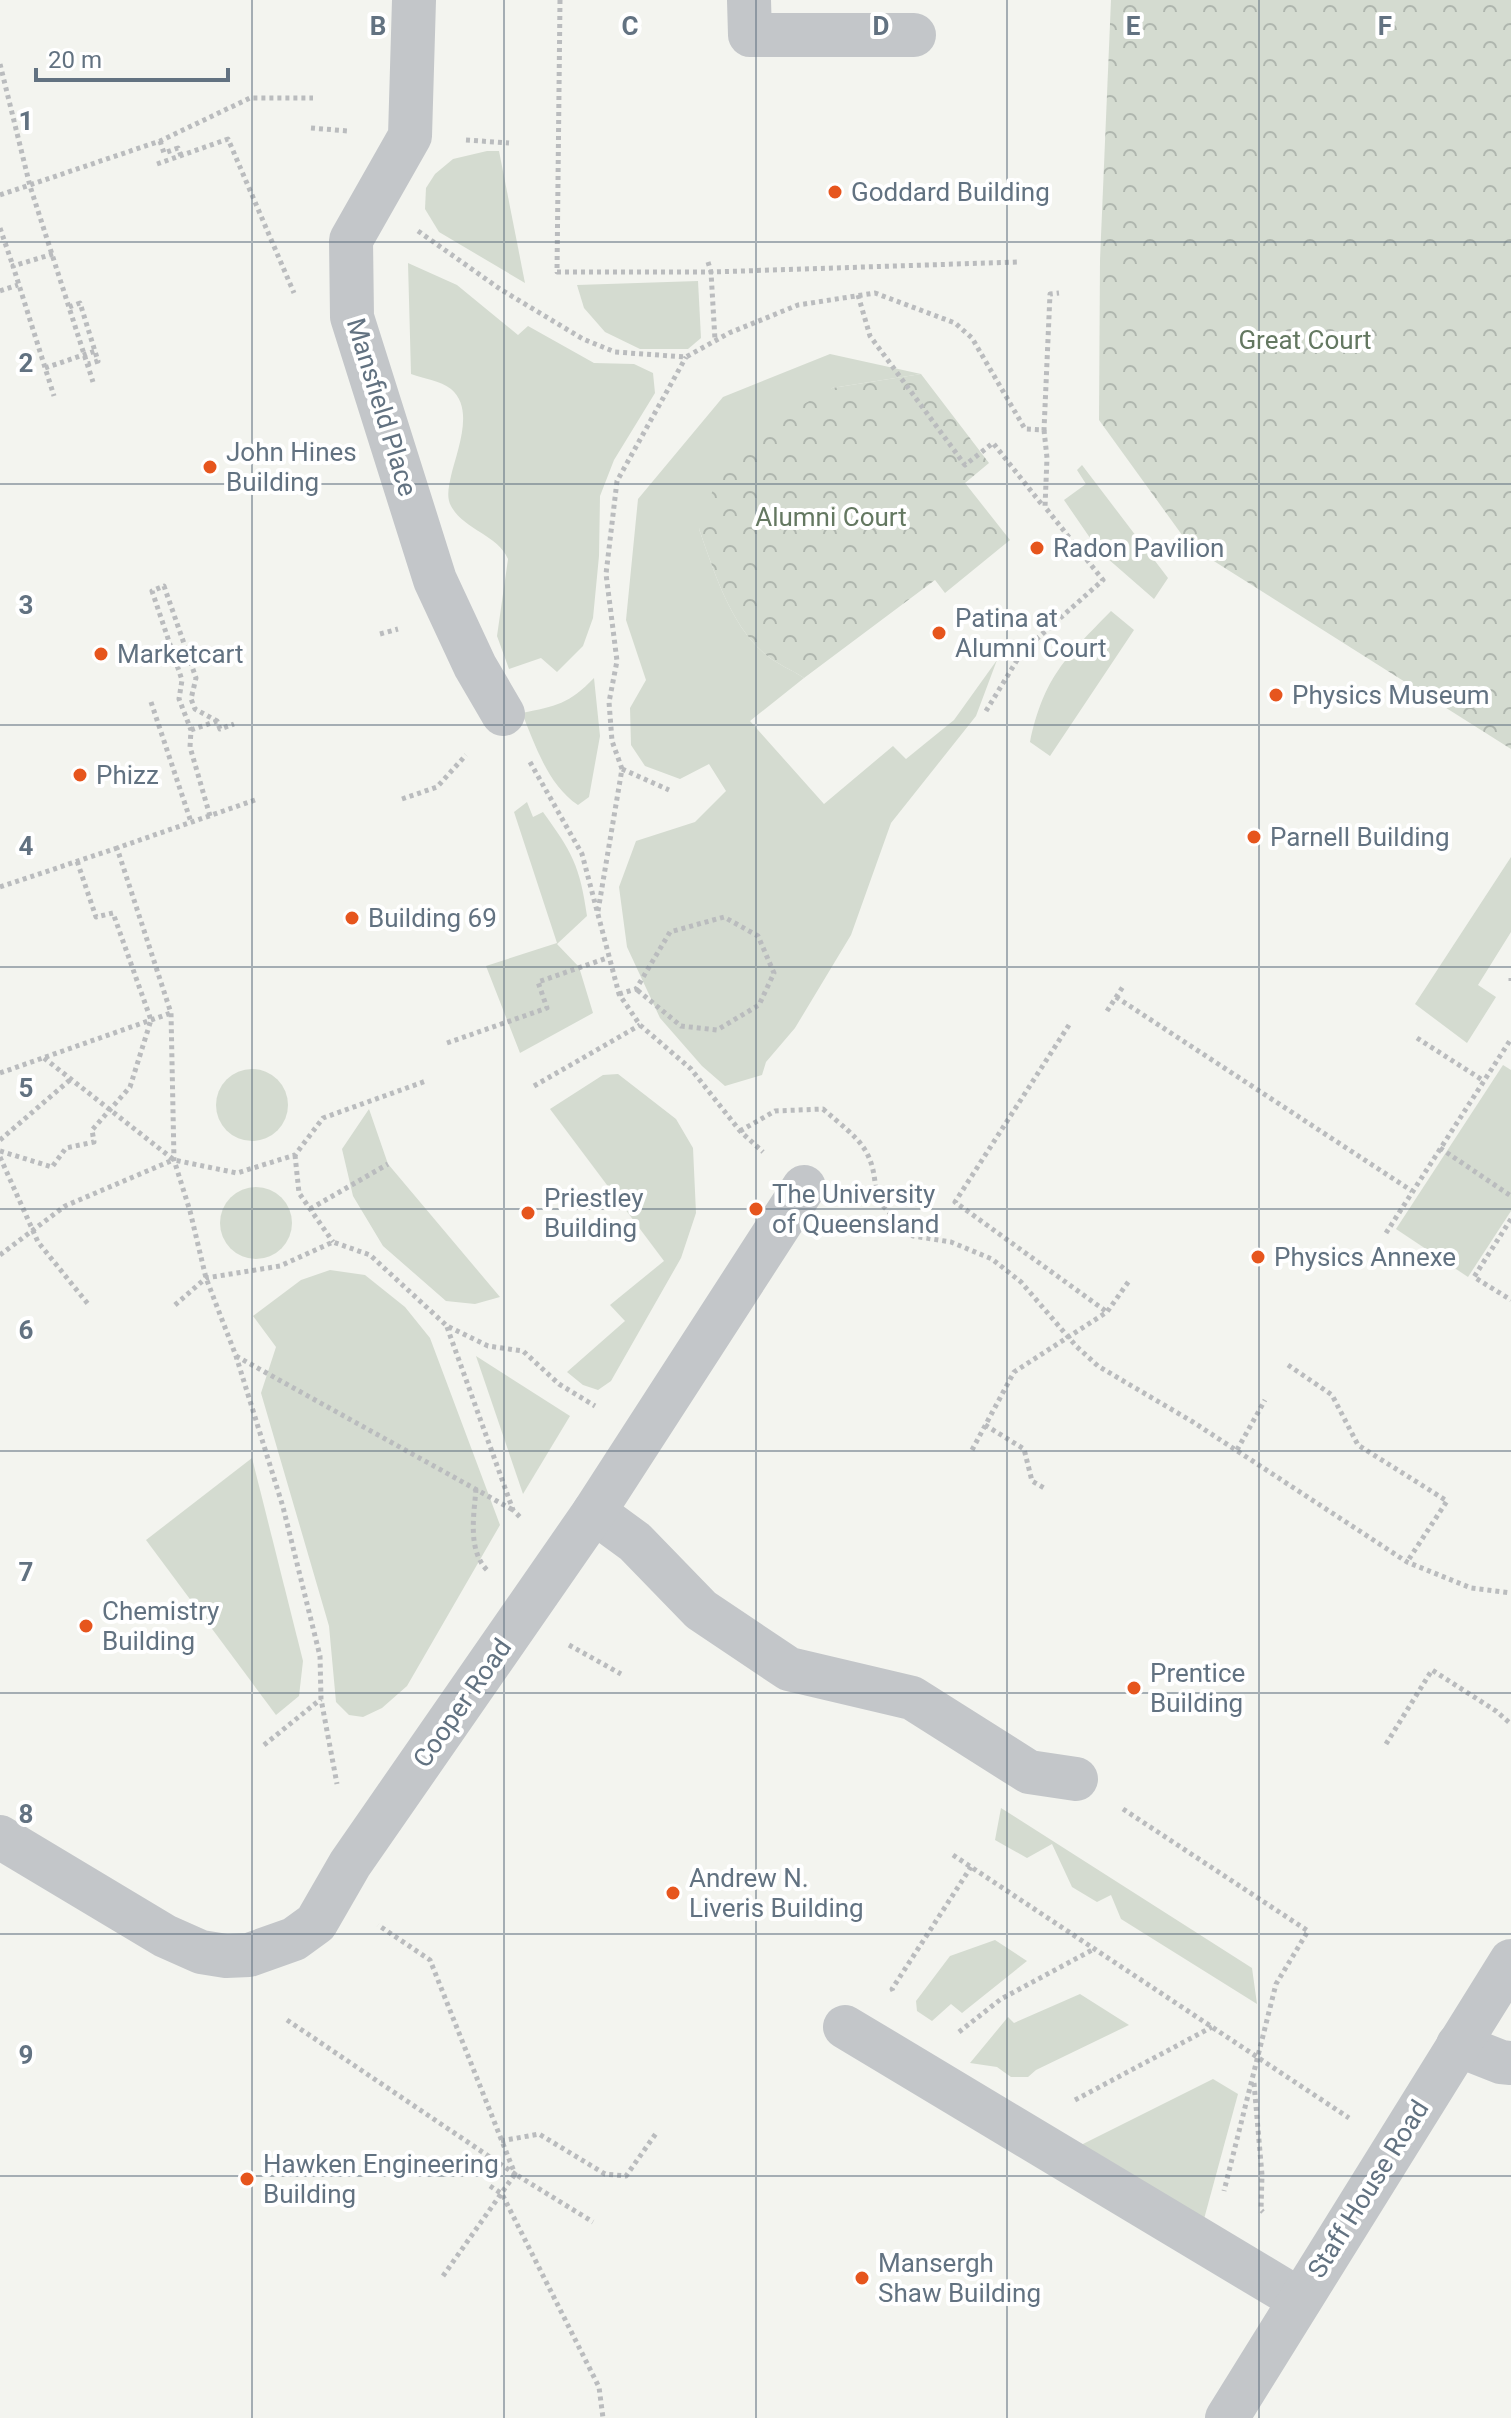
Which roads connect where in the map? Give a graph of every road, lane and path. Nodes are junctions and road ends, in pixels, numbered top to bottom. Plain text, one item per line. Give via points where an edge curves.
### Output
1 (414, 0) edge
2 (560, 0) edge
3 (749, 0) edge
4 (914, 35) dead end
5 (0, 64) edge
6 (313, 98) dead end
7 (160, 141) junction
8 (181, 156) dead end
9 (30, 186) junction
10 (0, 195) edge
11 (375, 200) junction
12 (0, 228) edge
13 (53, 254) junction
14 (708, 262) dead end
15 (1018, 262) dead end
16 (13, 266) junction
17 (711, 272) junction
18 (18, 285) junction
19 (0, 291) edge
20 (1059, 293) dead end
21 (858, 295) junction
22 (69, 307) junction
23 (92, 341) junction
24 (715, 341) junction
25 (686, 357) junction
26 (88, 364) junction
27 (45, 368) junction
28 (93, 382) dead end
29 (54, 396) dead end
30 (1044, 430) junction
31 (1045, 507) junction
32 (151, 702) dead end
33 (986, 711) dead end
34 (503, 714) junction
35 (217, 721) junction
36 (234, 724) dead end
37 (191, 730) junction
38 (622, 769) junction
39 (669, 790) dead end
40 (402, 799) dead end
41 (255, 800) dead end
42 (210, 816) junction
43 (191, 822) junction
44 (117, 848) junction
45 (77, 861) junction
46 (0, 887) edge
47 (598, 913) junction
48 (607, 958) junction
49 (1124, 985) dead end
50 (636, 989) junction
51 (619, 994) junction
52 (1116, 997) junction
53 (1107, 1011) dead end
54 (171, 1013) junction
55 (151, 1020) junction
56 (640, 1025) junction
57 (1069, 1025) dead end
58 (1417, 1038) dead end
59 (1511, 1039) edge
60 (447, 1043) dead end
61 (44, 1058) junction
62 (0, 1073) edge
63 (71, 1079) junction
64 (426, 1081) dead end
65 (1484, 1081) junction
66 (534, 1086) dead end
67 (111, 1110) junction
68 (0, 1140) edge
69 (1440, 1148) junction
70 (0, 1154) edge
71 (295, 1155) junction
72 (174, 1160) junction
73 (388, 1164) dead end
74 (804, 1187) dead end
75 (1412, 1191) junction
76 (1511, 1196) edge
77 (310, 1209) junction
78 (1511, 1219) edge
79 (1386, 1233) dead end
80 (333, 1242) junction
81 (0, 1255) edge
82 (206, 1278) junction
83 (1129, 1281) dead end
84 (1511, 1300) edge
85 (88, 1304) dead end
86 (175, 1305) dead end
87 (1107, 1312) junction
88 (447, 1326) junction
89 (1069, 1338) junction
90 (236, 1356) junction
91 (1288, 1365) dead end
92 (1265, 1400) dead end
93 (598, 1408) dead end
94 (985, 1425) junction
95 (972, 1450) dead end
96 (1237, 1450) junction
97 (476, 1489) junction
98 (1046, 1489) dead end
99 (513, 1510) junction
100 (594, 1512) junction
101 (527, 1524) dead end
102 (1407, 1562) junction
103 (496, 1579) dead end
104 (1511, 1593) edge
105 (568, 1645) dead end
106 (621, 1674) dead end
107 (321, 1699) junction
108 (1511, 1724) edge
109 (1386, 1744) dead end
110 (264, 1745) dead end
111 (1076, 1779) joint
112 (0, 1837) edge
113 (953, 1855) dead end
114 (971, 1867) junction
115 (342, 1879) junction
116 (1094, 1949) junction
117 (1511, 1961) edge
118 (899, 1999) dead end
119 (287, 2020) dead end
120 (845, 2027) dead end
121 (1212, 2027) junction
122 (955, 2035) dead end
123 (1458, 2045) junction
124 (1257, 2058) junction
125 (1511, 2063) edge
126 (1253, 2079) junction
127 (1067, 2104) dead end
128 (1352, 2120) dead end
129 (657, 2132) dead end
130 (501, 2141) junction
131 (515, 2174) junction
132 (490, 2186) dead end
133 (502, 2194) junction
134 (1223, 2198) dead end
135 (1262, 2205) dead end
136 (593, 2222) dead end
137 (443, 2276) dead end
138 (1300, 2300) junction
139 (603, 2418) edge
140 (1227, 2418) edge

1 - 11 street, Mansfield Place via 410,136
2 - 17 path via 557,272
3 - 4 street via 750,35
5 - 9 path
6 - 7 path via 250,98
7 - 8 path via 164,153 178,148
7 - 9 path
9 - 10 path
9 - 13 path
11 - 25 path via 500,289 583,339 615,352
11 - 34 street, Mansfield Place via 351,240 352,317 435,580
12 - 16 path
13 - 16 path
13 - 22 path
14 - 17 path
15 - 17 path
16 - 18 path
17 - 24 path
18 - 19 path
18 - 27 path
20 - 30 path via 1050,294
21 - 24 path via 798,305
21 - 30 path via 875,293 955,323 972,338 1025,429
21 - 31 path via 870,336 965,465 993,443
22 - 23 path via 80,303
22 - 26 path
23 - 26 path via 98,361
23 - 27 path via 95,351
24 - 25 path
25 - 38 path via 617,481 606,574 617,661 609,702 612,741
26 - 28 path
27 - 29 path
30 - 31 path
31 - 33 path via 1103,580 1022,652
32 - 43 path
34 - 40 path via 437,787
34 - 47 path via 582,854
35 - 36 path via 220,729
35 - 37 path
35 - 37 path via 195,709 191,699 196,678 164,586 152,591 182,680 179,699
37 - 42 path via 190,747
38 - 39 path
38 - 47 path
41 - 42 path
42 - 43 path
43 - 44 path
44 - 45 path
44 - 54 path
45 - 46 path
45 - 55 path via 96,917 113,913
47 - 48 path
48 - 51 path
48 - 60 path via 538,982 547,1008
49 - 52 path
50 - 50 path via 670,932 724,917 758,936 774,973 759,1005 717,1030 681,1026
50 - 51 path
51 - 56 path
52 - 53 path
52 - 75 path
54 - 55 path
54 - 72 path
55 - 61 path
55 - 67 path via 130,1087
56 - 66 path
56 - 89 path via 691,1069 740,1131 775,1111 823,1109 860,1141 875,1170 876,1199 913,1236 951,1242 992,1259 1021,1282
57 - 87 path via 955,1202
58 - 65 path
59 - 65 path
61 - 62 path
61 - 63 path
63 - 67 path
63 - 68 path
64 - 71 path via 323,1118
65 - 69 path
67 - 70 path via 92,1130 94,1142 66,1148 52,1167
67 - 72 path
69 - 75 path
69 - 76 path
70 - 85 path, bridge via 38,1242
71 - 72 path via 237,1173
71 - 77 path via 299,1193
72 - 81 path via 65,1206
72 - 82 path
73 - 77 path
74 - 100 street, Cooper Road
75 - 79 path
77 - 80 path
78 - 84 path via 1474,1277
80 - 82 path via 280,1266
80 - 88 path via 370,1255
82 - 86 path
82 - 90 path
83 - 87 path
87 - 89 path
88 - 93 path via 488,1346 523,1351 559,1384
88 - 99 path
89 - 94 path via 1014,1372
89 - 96 path via 1098,1366
90 - 97 path
90 - 107 path via 287,1522 320,1656
91 - 102 path via 1332,1395 1358,1445 1447,1501
92 - 96 path
94 - 95 path
94 - 98 path via 1024,1449 1032,1481
96 - 102 path
97 - 99 path
97 - 103 path via 478,1562
99 - 101 path
100 - 111 street via 635,1542 701,1610 789,1669 912,1698 1029,1772
100 - 115 street, Cooper Road
102 - 104 path via 1471,1588
105 - 106 path
107 - 110 path
107 - 115 path
108 - 109 path via 1432,1670
111 - 124 path via 1308,1931 1276,1984
112 - 115 street, Cooper Road via 165,1936 226,1956 249,1955 294,1939 316,1923
113 - 114 path
114 - 116 path
114 - 118 path via 892,1989
115 - 130 path via 430,1960
116 - 121 path
116 - 122 path via 1001,1999
117 - 123 street, Staff House Road
119 - 131 path
120 - 138 street
121 - 124 path
121 - 127 path
123 - 125 street
123 - 138 street, Staff House Road
124 - 126 path
124 - 128 path
126 - 134 path
126 - 135 path
129 - 130 path via 626,2176 605,2174 539,2134
130 - 131 path
131 - 133 path
131 - 136 path
132 - 133 path
133 - 137 path
133 - 139 path via 599,2387
138 - 140 street, Staff House Road

